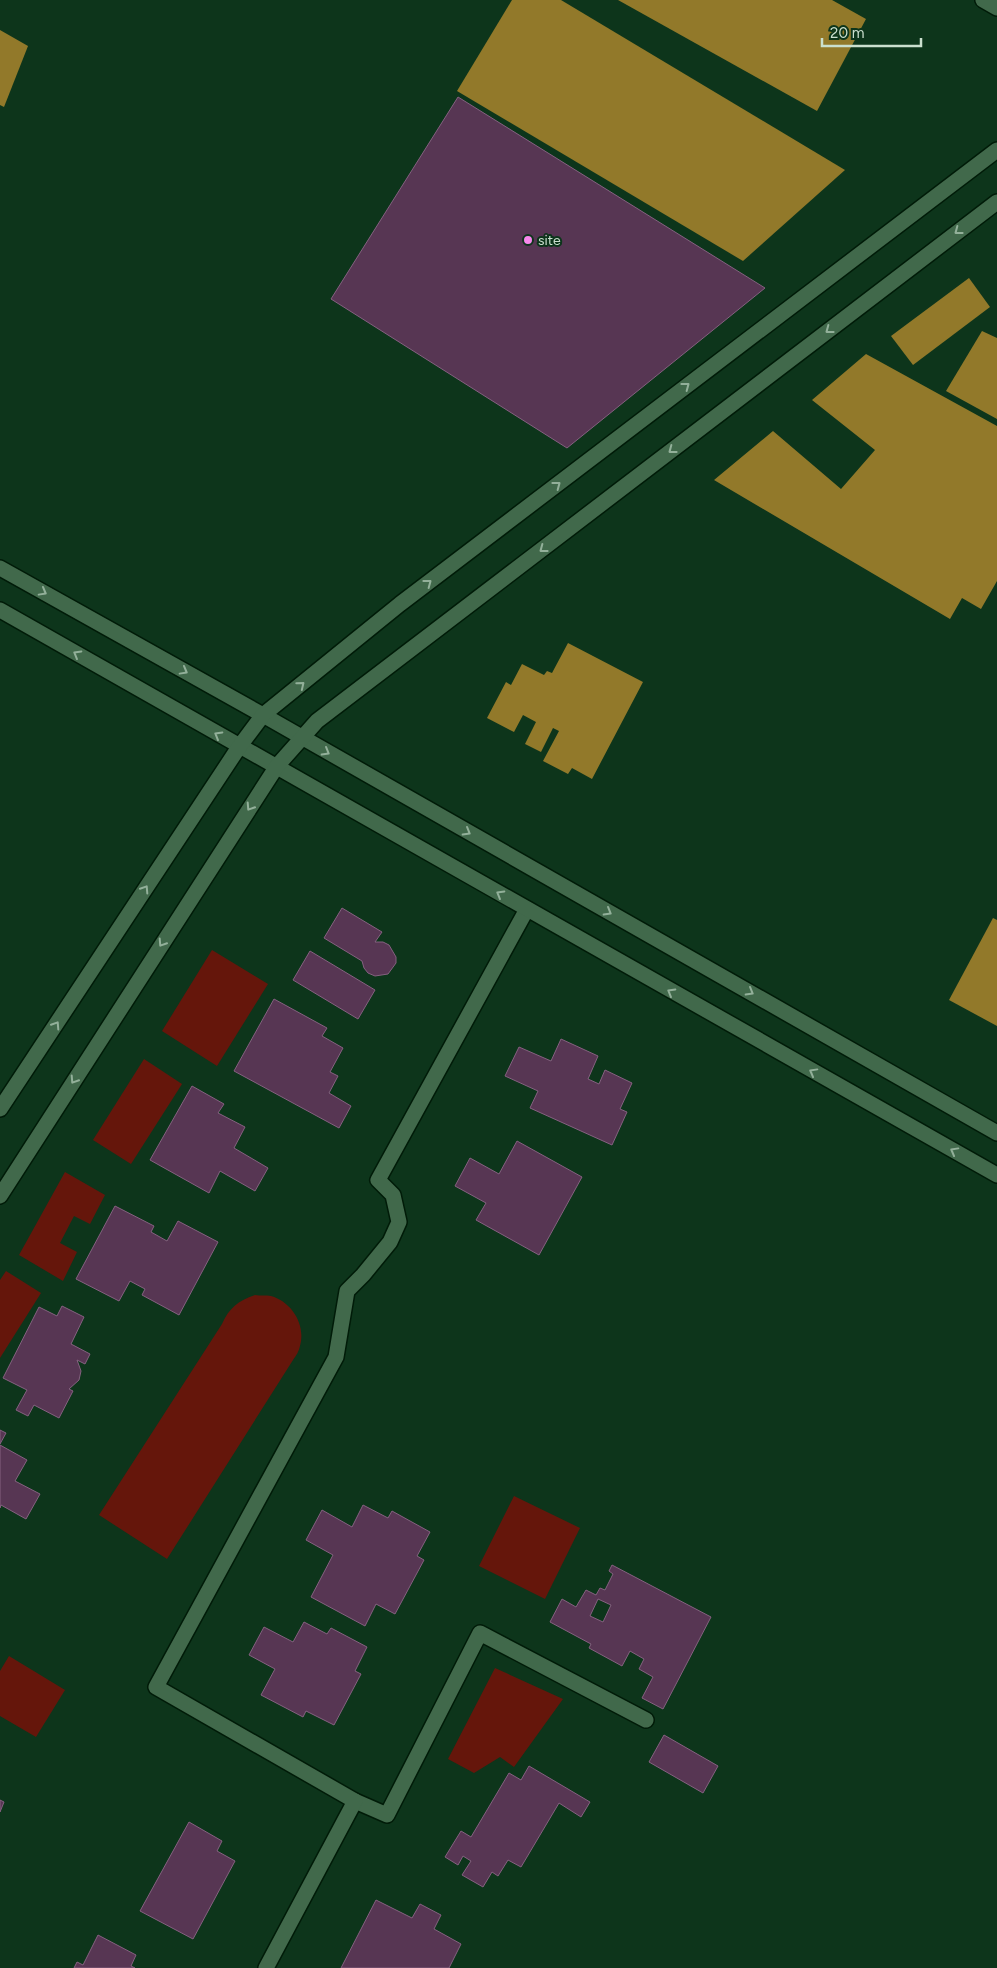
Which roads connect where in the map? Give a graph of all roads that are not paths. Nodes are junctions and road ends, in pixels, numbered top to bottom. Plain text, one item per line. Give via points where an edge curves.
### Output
1 (983, 0) edge
2 (997, 8) edge
3 (997, 150) edge
4 (997, 202) edge
5 (0, 568) edge
6 (0, 610) edge
7 (263, 715) junction
8 (301, 738) junction
9 (239, 747) junction
10 (277, 766) junction
11 (527, 910) junction
12 (0, 1109) edge
13 (997, 1133) edge
14 (997, 1175) edge
15 (0, 1196) edge
16 (646, 1720) dead end
17 (354, 1800) junction
18 (266, 1968) edge

1 - 2 main road
7 -> 3 main road via 400,604
4 -> 8 main road via 325,715
5 -> 7 main road
9 -> 6 main road
7 - 8 main road
7 - 9 main road
8 - 10 main road
8 -> 13 main road
9 - 10 main road
12 -> 9 main road
11 -> 10 main road
10 -> 15 main road
14 -> 11 main road
11 - 17 main road via 378,1180 393,1194 399,1222 390,1242 347,1291 336,1357 156,1687
16 - 17 main road via 480,1633 388,1815
17 - 18 main road

